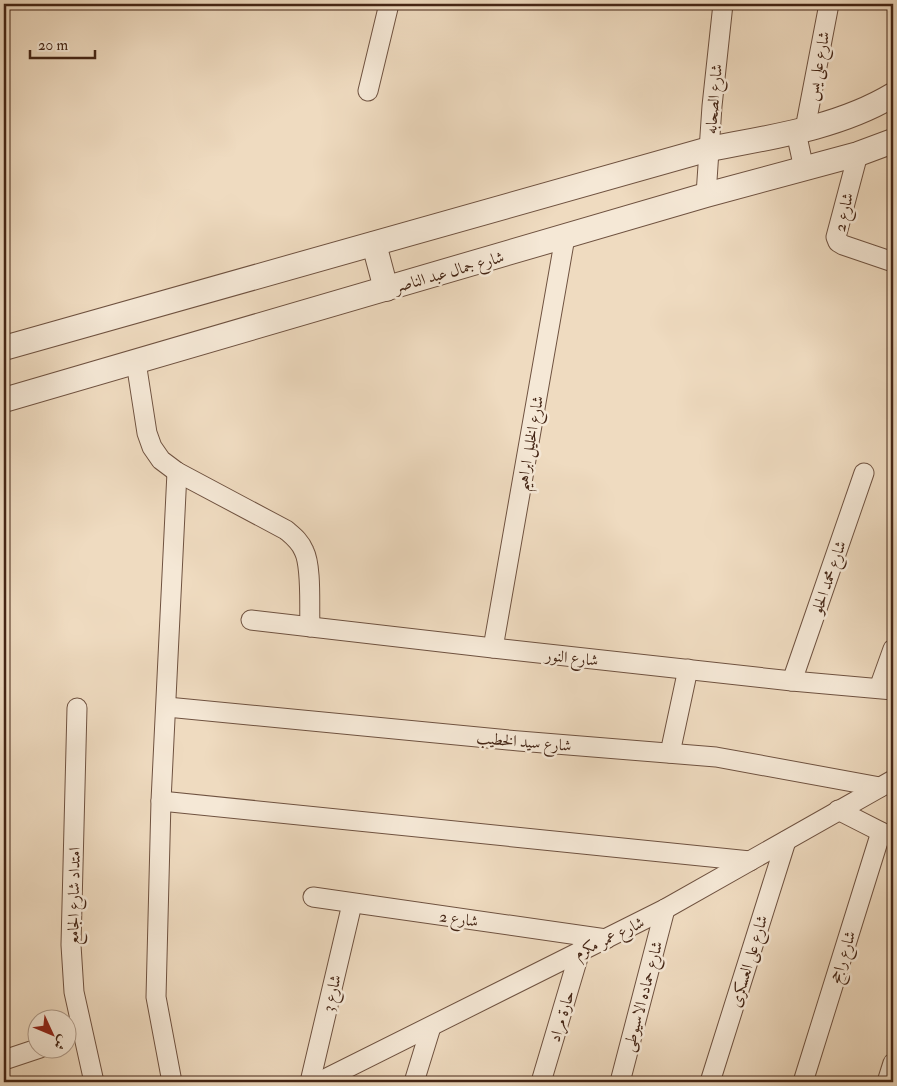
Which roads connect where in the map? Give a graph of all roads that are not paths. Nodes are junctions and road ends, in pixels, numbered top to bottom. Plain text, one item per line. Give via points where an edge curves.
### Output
1 (389, 4) edge
2 (723, 4) edge
3 (829, 4) edge
4 (368, 91) dead end
5 (893, 95) edge
6 (800, 130) junction
7 (893, 141) edge
8 (709, 150) junction
9 (858, 154) junction
10 (804, 168) junction
11 (706, 196) junction
12 (565, 237) junction
13 (374, 244) junction
14 (893, 262) edge
15 (386, 289) junction
16 (4, 348) edge
17 (136, 362) junction
18 (4, 400) edge
19 (177, 472) junction
20 (864, 474) dead end
21 (251, 620) dead end
22 (310, 627) junction
23 (492, 648) junction
24 (893, 649) edge
25 (688, 669) junction
26 (792, 681) junction
27 (886, 689) edge
28 (166, 707) junction
29 (77, 708) dead end
30 (670, 752) junction
31 (887, 783) edge
32 (161, 801) junction
33 (838, 810) junction
34 (887, 835) edge
35 (786, 841) junction
36 (750, 861) junction
37 (313, 897) dead end
38 (352, 904) junction
39 (665, 909) junction
40 (606, 939) junction
41 (580, 951) junction
42 (74, 1008) edge
43 (431, 1027) junction
44 (78, 1045) edge
45 (28, 1052) edge
46 (4, 1060) edge
47 (893, 1063) edge
48 (94, 1082) edge
49 (172, 1082) edge
50 (310, 1082) edge
51 (319, 1082) edge
52 (414, 1082) edge
53 (541, 1082) edge
54 (620, 1082) edge
55 (710, 1082) edge
56 (803, 1082) edge
57 (887, 1082) edge

1 - 4 street
2 - 8 street, شارع الصحابه
3 - 6 street, شارع على يس
5 - 6 street via 843,118
6 - 8 street
6 - 10 street
7 - 9 street, شارع جمال عبد الناصر
8 - 11 street, شارع الصحابه
8 - 13 street
9 - 10 street, شارع جمال عبد الناصر
9 - 14 street, شارع 2 via 836,237 843,245
10 - 11 street, شارع جمال عبد الناصر
11 - 12 street, شارع جمال عبد الناصر
12 - 15 street, شارع جمال عبد الناصر
12 - 23 street, شارع الخليل ابراهيم
13 - 15 street
13 - 16 street
15 - 17 street, شارع جمال عبد الناصر
17 - 18 street, شارع جمال عبد الناصر
17 - 19 street via 152,447 161,460
19 - 22 street via 297,539 305,552 308,566
19 - 28 street
20 - 26 street, شارع محمد الحلو
21 - 22 street, شارع النور
22 - 23 street, شارع النور
23 - 25 street, شارع النور
24 - 27 street
25 - 26 street, شارع النور
25 - 30 street
26 - 27 street, شارع النور
28 - 30 street, شارع سيد الخطيب
28 - 32 street
29 - 42 street, امتداد شارع الجامع via 71,945
30 - 31 street, شارع سيد الخطيب
31 - 33 street, شارع عمر مكرم
32 - 36 street
32 - 49 street via 156,997
33 - 34 street
33 - 35 street, شارع عمر مكرم
34 - 56 street, شارع راجح
35 - 36 street, شارع عمر مكرم
35 - 55 street, شارع على العسكرى
36 - 39 street, شارع عمر مكرم
37 - 38 street, شارع 2
38 - 40 street, شارع 2
38 - 50 street, شارع 3
39 - 40 street, شارع عمر مكرم
39 - 54 street, شارع حماده الاسيوطى
40 - 41 street, شارع عمر مكرم
41 - 43 street, شارع عمر مكرم
41 - 53 street, حارة مراد
43 - 51 street, شارع عمر مكرم
43 - 52 street
44 - 48 street, امتداد شارع الجامع
45 - 46 street
47 - 57 street

